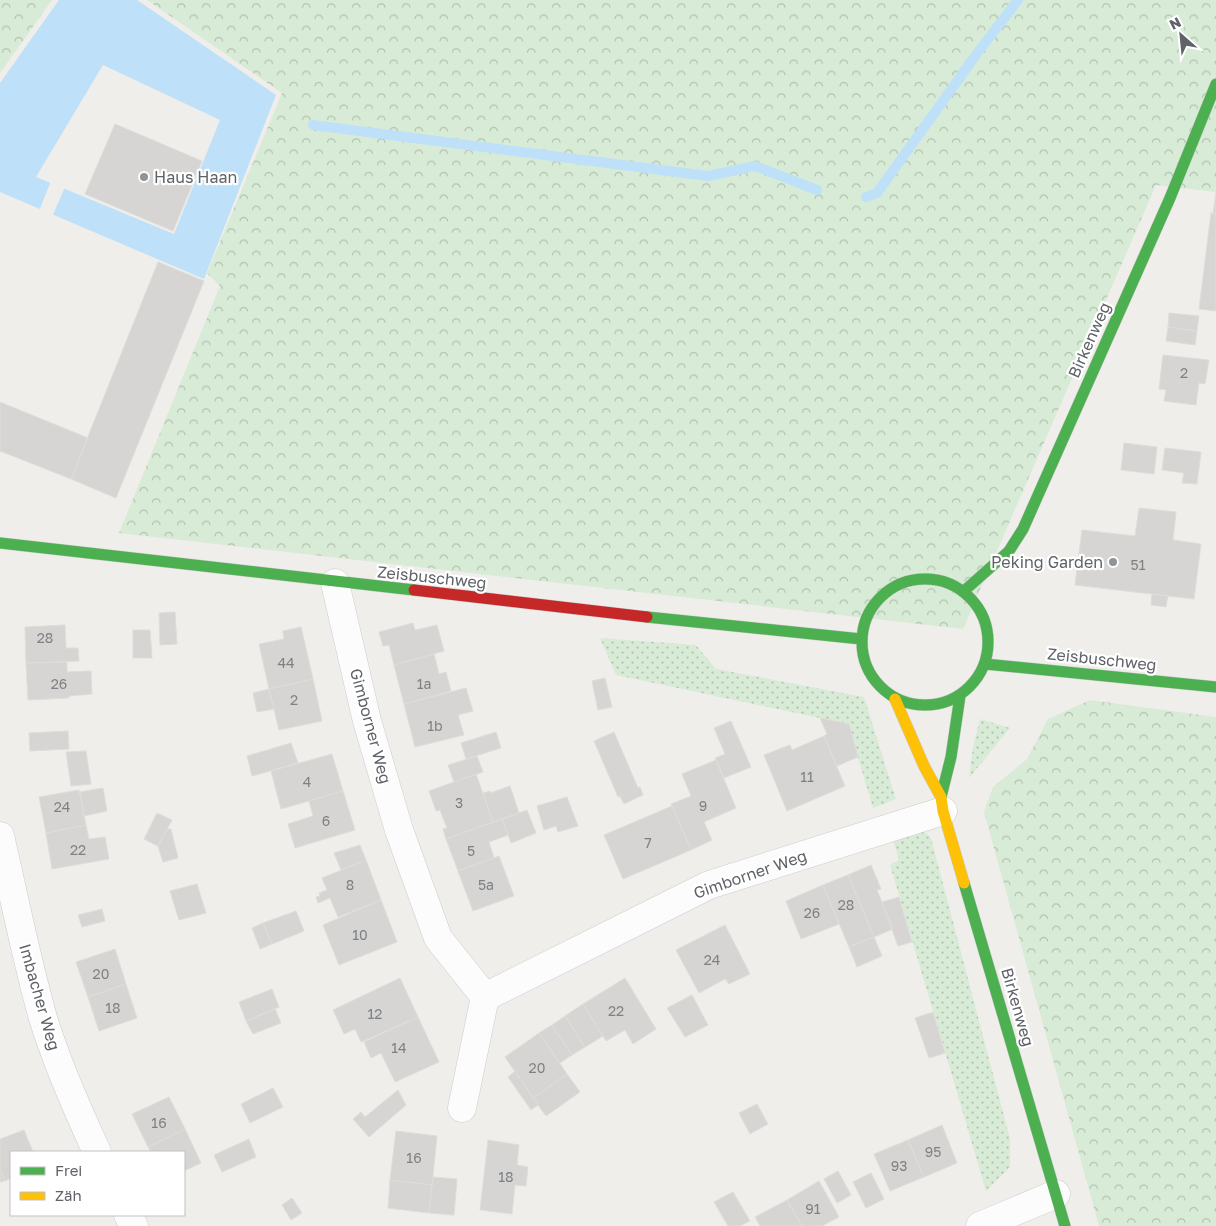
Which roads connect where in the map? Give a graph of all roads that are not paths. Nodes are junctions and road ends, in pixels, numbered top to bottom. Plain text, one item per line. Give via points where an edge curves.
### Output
1 (1216, 84) edge
2 (0, 543) edge
3 (335, 583) junction
4 (964, 591) junction
5 (861, 639) junction
6 (985, 664) junction
7 (1216, 687) edge
8 (960, 696) junction
9 (895, 699) junction
10 (942, 804) junction
11 (0, 836) edge
12 (485, 997) junction
13 (462, 1108) dead end
14 (97, 1151) edge
15 (1056, 1194) junction
16 (980, 1226) edge
17 (1065, 1226) edge

1 - 4 street, Birkenweg via 1170,198 1023,529 1008,551
2 - 3 street, Zeisbuschweg
3 - 5 street, Zeisbuschweg
3 - 12 street, Gimborner Weg via 367,721 399,830 434,929
4 - 5 street via 932,579 898,584 872,606
4 - 6 street via 978,606 986,624 989,644
5 - 9 street via 869,674
6 - 7 street, Zeisbuschweg
6 - 8 street via 975,682
8 - 9 street via 928,706 911,705
8 - 10 street
9 - 10 street, Birkenweg
10 - 12 street, Gimborner Weg via 708,885
10 - 15 street, Birkenweg
11 - 14 street, Imbacher Weg via 44,1020
12 - 13 street
15 - 16 street
15 - 17 street, Birkenweg

